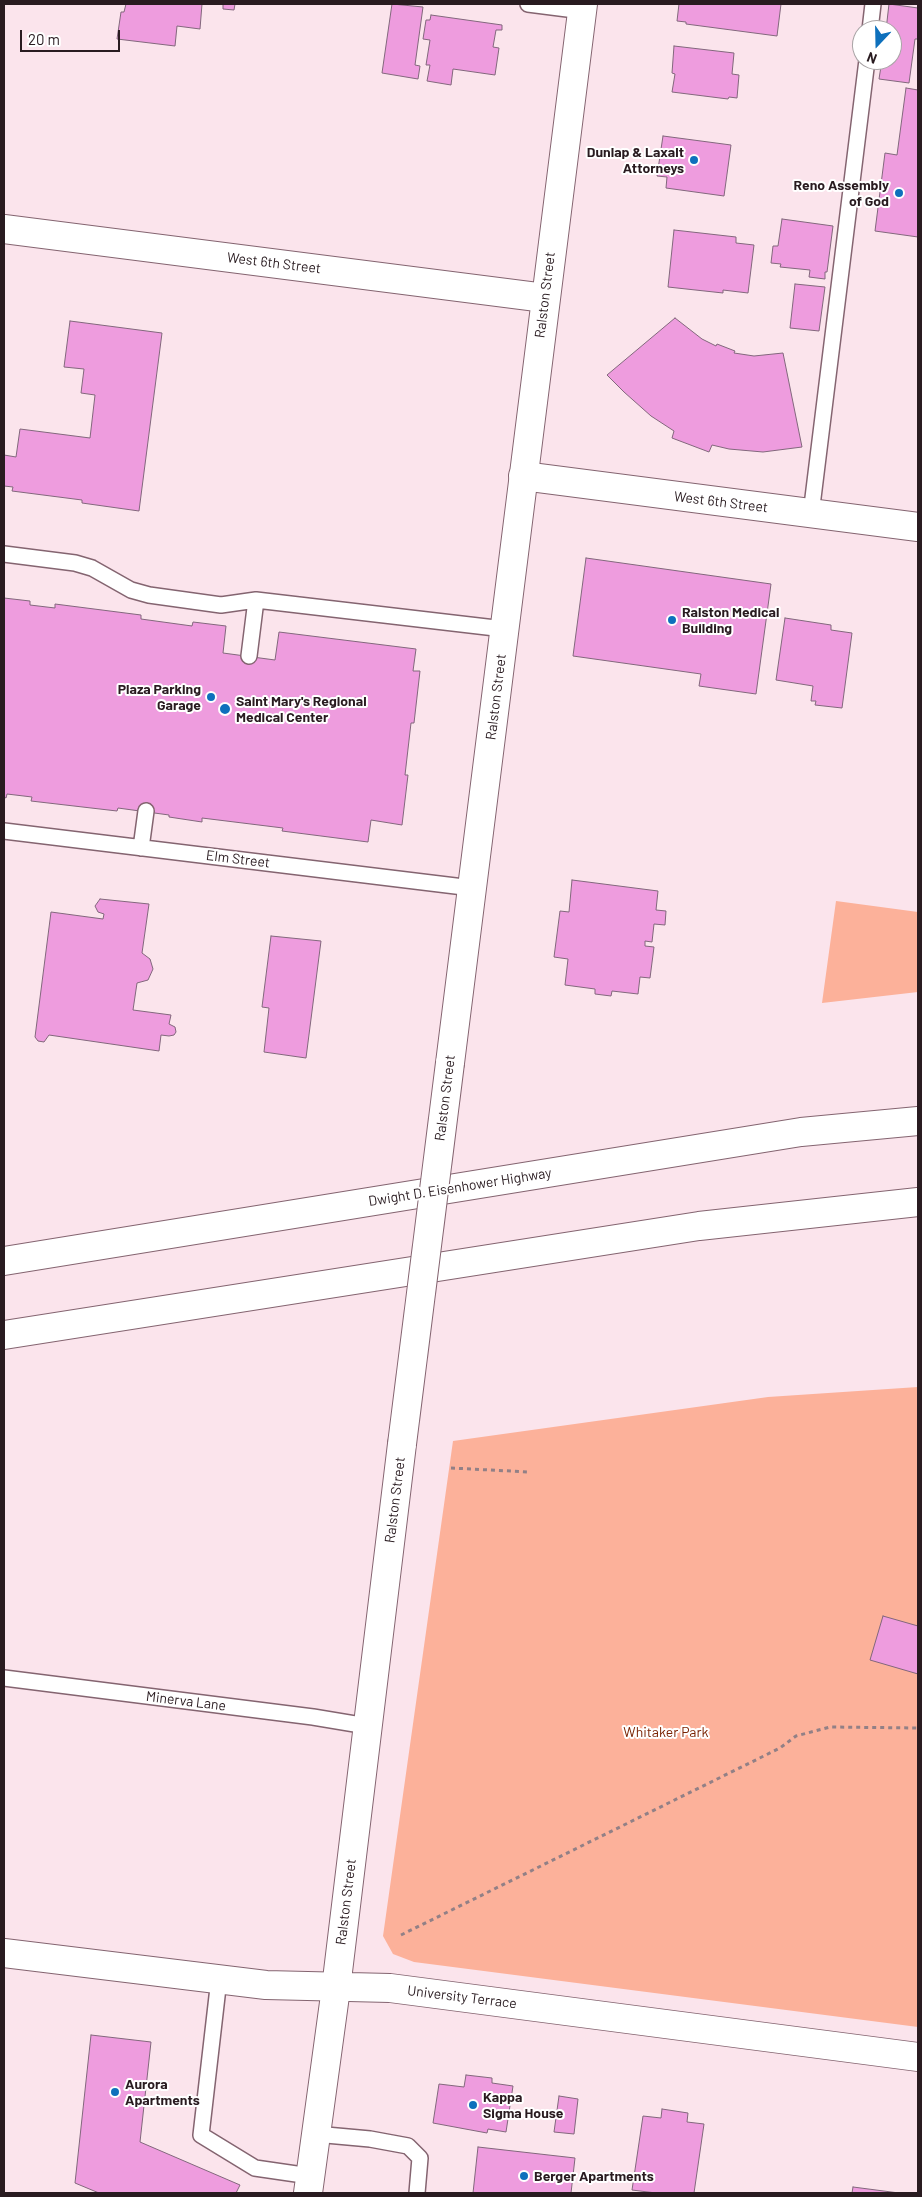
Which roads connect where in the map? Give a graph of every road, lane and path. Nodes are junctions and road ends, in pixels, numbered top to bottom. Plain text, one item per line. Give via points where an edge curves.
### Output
1 (528, 4) edge
2 (874, 4) edge
3 (583, 7) edge
4 (872, 20) edge
5 (866, 70) edge
6 (4, 229) edge
7 (545, 298) junction
8 (523, 476) junction
9 (811, 514) junction
10 (918, 526) edge
11 (4, 554) edge
12 (256, 600) junction
13 (504, 629) junction
14 (250, 656) dead end
15 (146, 811) dead end
16 (4, 831) edge
17 (141, 848) junction
18 (472, 888) junction
19 (918, 1121) edge
20 (918, 1202) edge
21 (4, 1261) edge
22 (223, 1301) junction
23 (4, 1335) edge
24 (4, 1355) edge
25 (450, 1468) dead end
26 (529, 1472) dead end
27 (4, 1678) edge
28 (367, 1726) junction
29 (918, 1728) edge
30 (401, 1935) dead end
31 (4, 1954) edge
32 (219, 1980) junction
33 (336, 1988) junction
34 (918, 2057) edge
35 (316, 2134) junction
36 (309, 2185) edge
37 (417, 2193) edge

1 - 3 lane
2 - 4 lane
3 - 7 main road, Ralston Street
5 - 9 lane
6 - 7 main road, West 6th Street
7 - 8 main road, Ralston Street
8 - 9 main road, West 6th Street
8 - 13 main road, Ralston Street
9 - 10 main road, West 6th Street
11 - 12 lane via 75,563 149,595 221,605
12 - 13 lane
12 - 14 lane
13 - 18 main road, Ralston Street
15 - 17 lane
16 - 17 lane, Elm Street
17 - 18 lane, Elm Street
18 - 28 main road, Ralston Street, bridge
19 - 21 main road, Dwight D. Eisenhower Highway via 801,1132
20 - 22 main road via 699,1226
22 - 23 main road
22 - 24 main road
25 - 26 path
27 - 28 lane, Minerva Lane
28 - 33 main road, Ralston Street
29 - 30 path via 830,1727 796,1736 780,1748
31 - 32 main road, University Terrace
32 - 33 main road, University Terrace
32 - 36 lane via 201,2136 255,2168
33 - 34 main road, University Terrace via 390,1988
33 - 35 main road, Ralston Street
35 - 36 main road, Ralston Street
35 - 37 lane via 408,2146 420,2158

